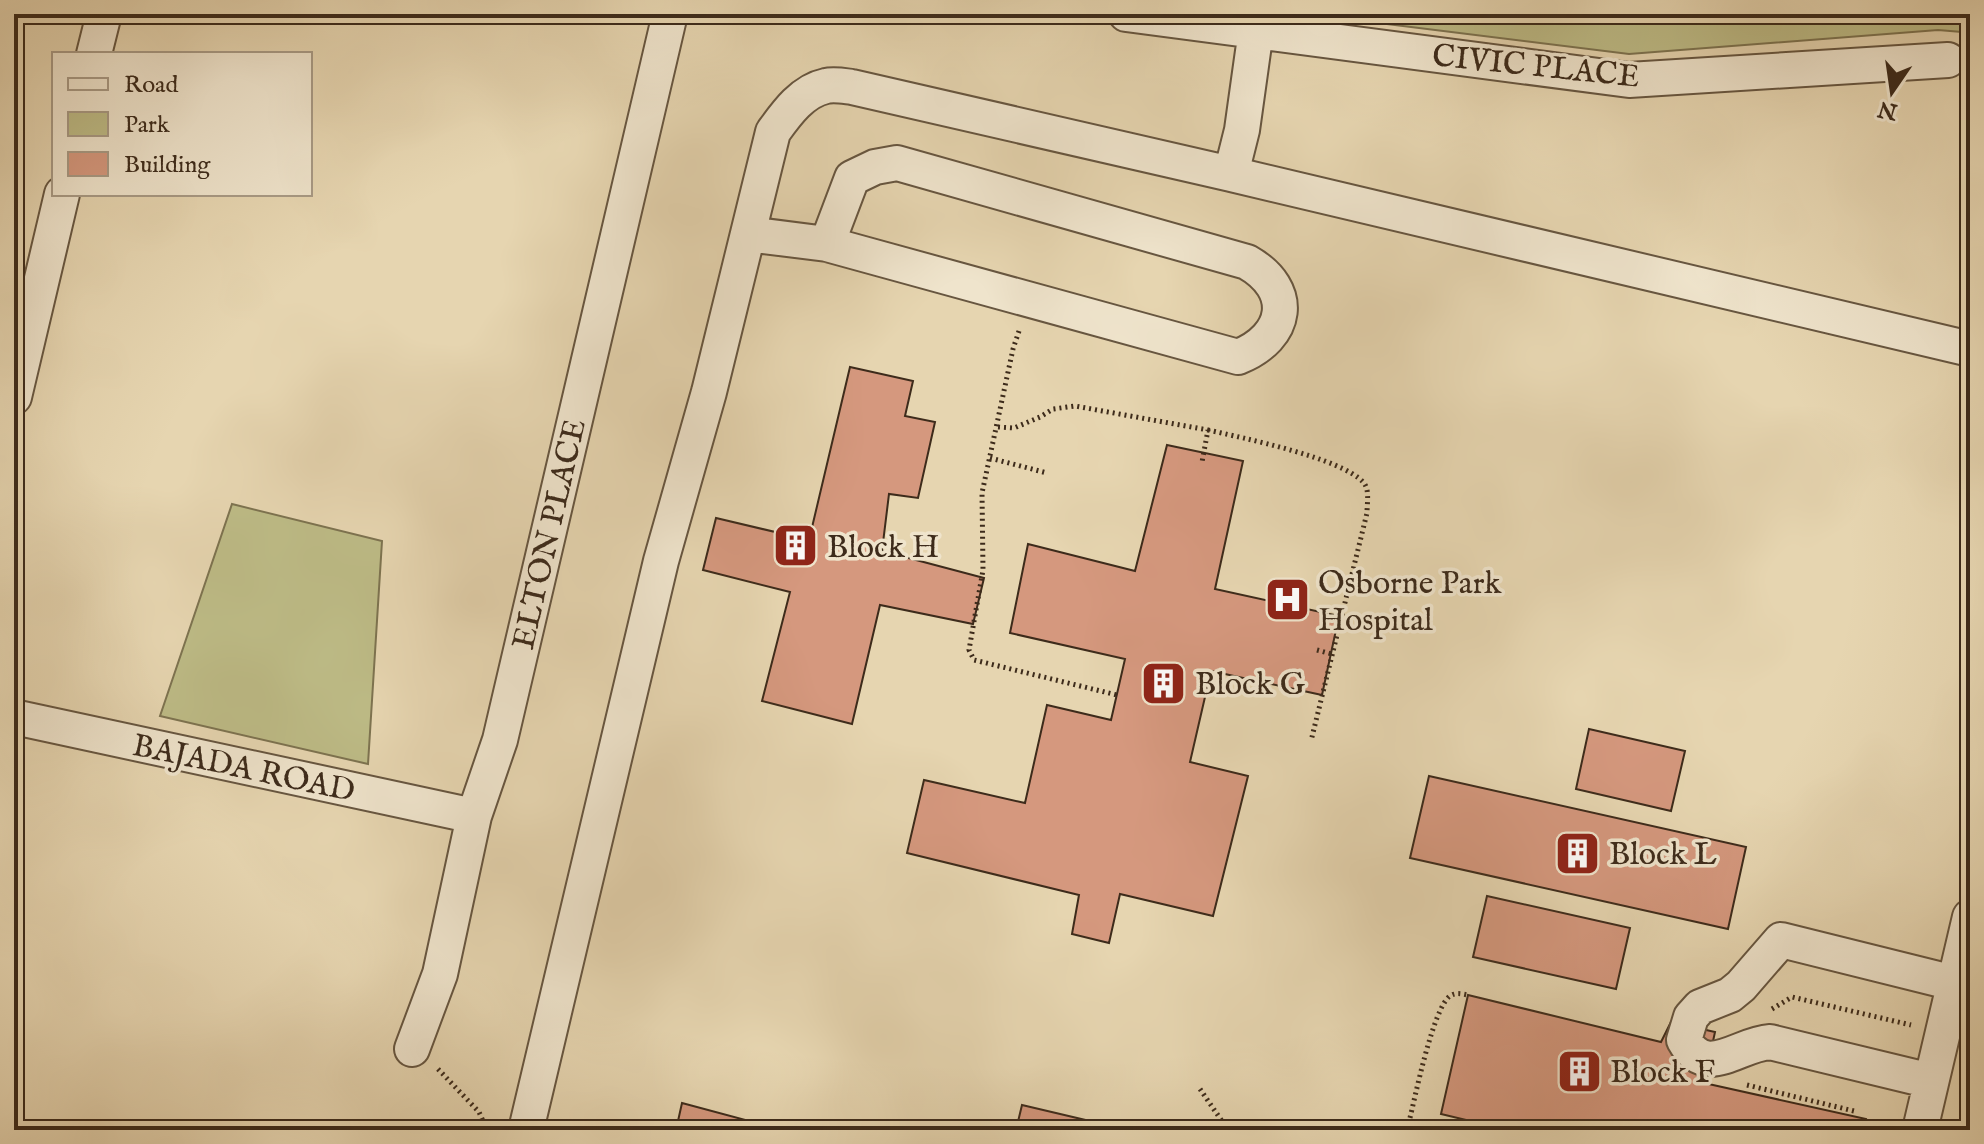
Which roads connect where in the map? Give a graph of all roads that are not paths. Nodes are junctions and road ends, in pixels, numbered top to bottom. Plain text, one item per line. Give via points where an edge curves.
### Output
1 (104, 14) edge
2 (670, 14) edge
3 (1126, 14) edge
4 (1256, 30) junction
5 (94, 52) edge
6 (1948, 60) dead end
7 (1231, 174) junction
8 (62, 196) edge
9 (748, 234) junction
10 (827, 244) junction
11 (1970, 349) edge
12 (14, 397) edge
13 (14, 717) edge
14 (474, 816) junction
15 (1970, 917) edge
16 (1954, 983) junction
17 (412, 1049) road end
18 (1931, 1081) junction
19 (526, 1130) edge
20 (1920, 1130) edge

1 - 5 street
2 - 14 street, ELTON PLACE via 500,740
3 - 4 street, CIVIC PLACE
4 - 6 street, CIVIC PLACE via 1629,80
4 - 7 street
7 - 9 street via 827,85 804,96 773,132
7 - 11 street
8 - 12 street
9 - 10 street
9 - 19 street via 661,561
10 - 10 street via 1238,357 1266,340 1281,311 1272,283 1247,262 897,163 852,178
13 - 14 street, BAJADA ROAD
14 - 17 street, ELTON PLACE via 440,974
15 - 16 street
16 - 18 street
16 - 18 street via 1781,940 1741,986 1700,1007 1684,1040 1691,1054 1702,1059 1770,1042
18 - 20 street

